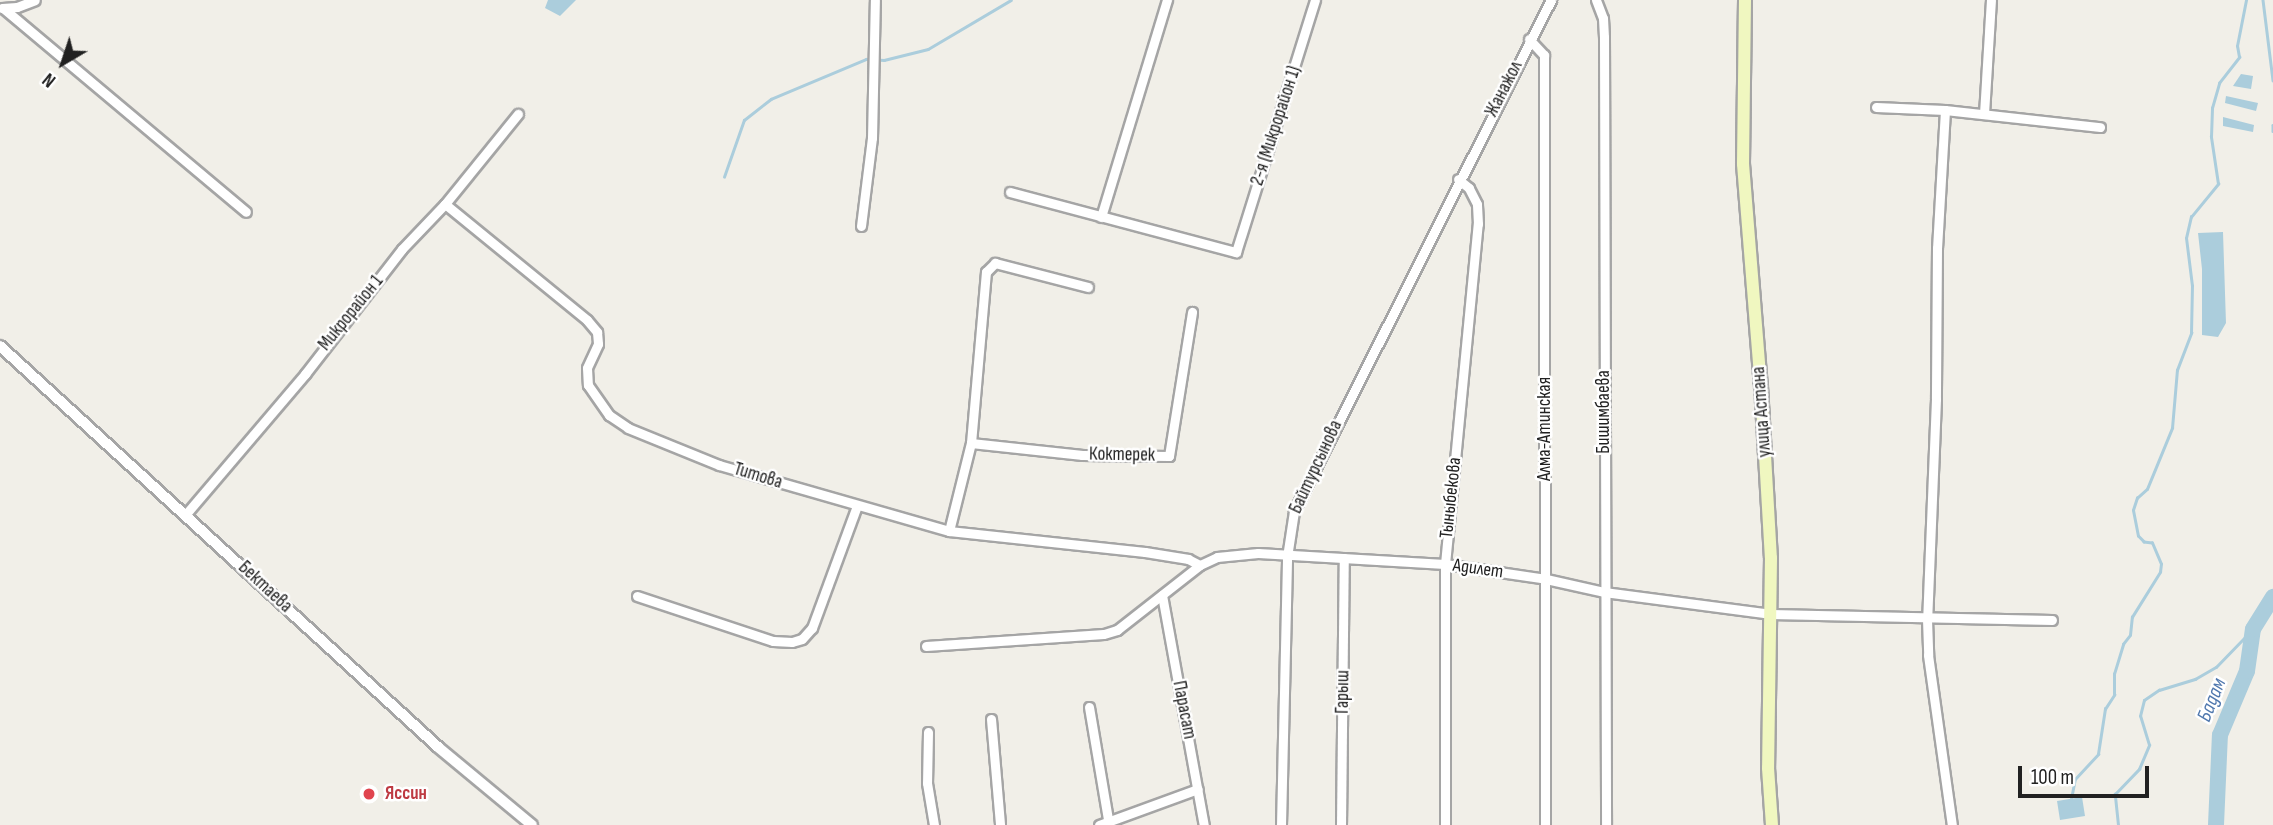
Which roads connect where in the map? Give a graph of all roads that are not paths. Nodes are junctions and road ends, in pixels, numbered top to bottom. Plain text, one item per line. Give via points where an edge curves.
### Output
1 (35, 0) edge
2 (874, 0) edge
3 (1167, 0) edge
4 (1315, 0) edge
5 (1550, 0) edge
6 (1596, 0) edge
7 (1745, 0) edge
8 (1991, 0) edge
9 (1, 8) edge
10 (1529, 38) junction
11 (1876, 107) dead end
12 (1945, 110) junction
13 (518, 114) dead end
14 (1984, 114) junction
15 (2100, 127) dead end
16 (1458, 179) junction
17 (1010, 192) dead end
18 (444, 204) junction
19 (246, 212) dead end
20 (1101, 217) junction
21 (861, 226) dead end
22 (1088, 287) dead end
23 (1192, 312) dead end
24 (0, 346) edge
25 (971, 443) junction
26 (857, 506) junction
27 (186, 514) junction
28 (949, 531) junction
29 (1287, 556) junction
30 (1344, 558) junction
31 (1445, 564) junction
32 (1200, 565) junction
33 (1546, 579) junction
34 (1604, 592) junction
35 (1162, 595) junction
36 (636, 596) dead end
37 (1770, 614) junction
38 (1927, 620) junction
39 (2052, 620) dead end
40 (926, 646) dead end
41 (1089, 707) dead end
42 (991, 719) dead end
43 (928, 732) dead end
44 (1198, 789) junction
45 (1106, 824) edge
46 (532, 825) edge
47 (934, 825) edge
48 (1000, 825) edge
49 (1204, 825) edge
50 (1281, 825) edge
51 (1341, 825) edge
52 (1445, 825) edge
53 (1545, 825) edge
54 (1606, 825) edge
55 (1772, 825) edge
56 (1952, 825) edge

1 - 9 street
2 - 21 street via 872,138
3 - 20 street
4 - 20 street, 2-я (Микрорайон 1) via 1236,252
5 - 10 street, Жанажол
6 - 34 street, Бишимбаева via 1604,37
7 - 37 main road, улица Астана via 1743,164 1762,386
8 - 14 street
9 - 19 street
10 - 16 street, Жанажол
10 - 33 street, Алма-Атинская via 1544,54
11 - 12 street
12 - 14 street
12 - 38 street
13 - 18 street, Микрорайон 1
14 - 15 street
16 - 29 street, Байтурсынова via 1294,510
16 - 31 street, Тыныбекова via 1477,204 1478,224
17 - 20 street
18 - 26 street, Титова via 597,331 598,344 587,368 588,385 613,419 719,464
18 - 27 street, Микрорайон 1
22 - 25 street via 995,263 986,272
23 - 25 street, Коктерек via 1169,456 1083,455
24 - 27 street, Бектаева
25 - 28 street
26 - 28 street, Титова
26 - 36 street via 812,628 802,639 773,641
27 - 46 street, Бектаева via 438,747
28 - 32 street, Титова via 1145,552
29 - 30 street, Адилет
29 - 32 street, Адилет via 1238,554
29 - 50 street, Байтурсынова
30 - 31 street, Адилет
30 - 51 street, Гарыш
31 - 33 street, Адилет
31 - 52 street, Тыныбекова
32 - 35 street, Адилет
33 - 34 street, Адилет
33 - 53 street, Алма-Атинская
34 - 37 street, Адилет
34 - 54 street, Бишимбаева
35 - 40 street, Адилет via 1104,634
35 - 44 street, Парасат
37 - 38 street, Адилет
37 - 55 main road, улица Астана
38 - 39 street, Адилет
38 - 56 street
41 - 45 street
42 - 48 street
43 - 47 street via 927,783
44 - 45 street
44 - 49 street, Парасат

